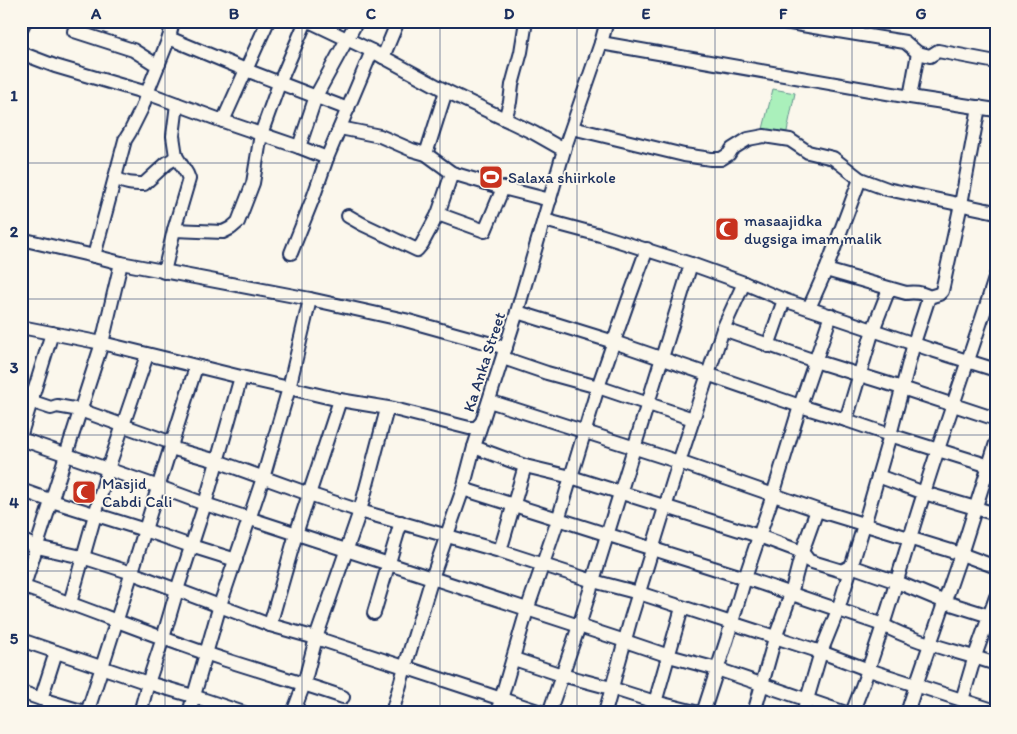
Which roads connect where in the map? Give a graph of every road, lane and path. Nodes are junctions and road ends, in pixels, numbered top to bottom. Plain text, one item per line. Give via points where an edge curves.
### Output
1 (25, 21) edge
2 (173, 21) edge
3 (268, 21) edge
4 (357, 21) edge
5 (398, 21) edge
6 (526, 21) edge
7 (607, 21) edge
8 (311, 22) edge
9 (784, 22) edge
10 (21, 29) edge
11 (74, 31) dead end
12 (169, 38) junction
13 (347, 39) junction
14 (601, 43) junction
15 (21, 53) edge
16 (918, 53) junction
17 (378, 54) junction
18 (996, 62) edge
19 (159, 64) junction
20 (246, 70) junction
21 (280, 84) junction
22 (446, 91) junction
23 (147, 93) junction
24 (316, 96) junction
25 (910, 97) junction
26 (177, 104) junction
27 (979, 107) junction
28 (348, 109) junction
29 (996, 110) edge
30 (505, 119) junction
31 (224, 121) junction
32 (340, 128) junction
33 (572, 128) junction
34 (262, 134) junction
35 (299, 147) junction
36 (564, 150) junction
37 (426, 154) junction
38 (176, 156) junction
39 (327, 158) junction
40 (452, 173) junction
41 (115, 177) junction
42 (860, 179) junction
43 (503, 188) junction
44 (550, 200) junction
45 (961, 204) junction
46 (996, 212) edge
47 (438, 214) junction
48 (348, 216) dead end
49 (544, 220) junction
50 (174, 230) junction
51 (21, 239) edge
52 (647, 249) junction
53 (291, 253) dead end
54 (94, 256) junction
55 (121, 263) junction
56 (691, 264) junction
57 (826, 270) junction
58 (164, 272) junction
59 (996, 275) edge
60 (744, 283) junction
61 (889, 289) junction
62 (928, 298) junction
63 (310, 299) junction
64 (784, 300) junction
65 (991, 304) edge
66 (809, 308) junction
67 (517, 312) junction
68 (831, 315) junction
69 (21, 327) edge
70 (723, 329) junction
71 (873, 330) junction
72 (52, 333) junction
73 (614, 342) junction
74 (102, 343) junction
75 (914, 343) junction
76 (768, 346) junction
77 (504, 353) junction
78 (147, 355) junction
79 (662, 359) junction
80 (815, 361) junction
81 (969, 361) junction
82 (196, 367) junction
83 (996, 370) edge
84 (708, 374) junction
85 (859, 375) junction
86 (241, 378) junction
87 (598, 387) junction
88 (288, 388) junction
89 (902, 388) junction
90 (27, 393) edge
91 (340, 400) junction
92 (489, 401) junction
93 (648, 403) junction
94 (953, 405) junction
95 (800, 406) junction
96 (387, 409) junction
97 (80, 410) junction
98 (693, 419) junction
99 (996, 419) edge
100 (846, 420) junction
101 (483, 421) junction
102 (123, 426) junction
103 (584, 432) junction
104 (21, 434) edge
105 (890, 435) junction
106 (21, 439) edge
107 (172, 443) junction
108 (996, 443) edge
109 (474, 447) junction
110 (634, 448) junction
111 (938, 450) junction
112 (67, 454) junction
113 (217, 461) junction
114 (679, 462) junction
115 (525, 466) junction
116 (992, 467) edge
117 (108, 469) junction
118 (878, 476) junction
119 (570, 477) junction
120 (263, 478) junction
121 (159, 487) junction
122 (462, 489) junction
123 (21, 490) edge
124 (620, 492) junction
125 (924, 493) junction
126 (310, 494) junction
127 (773, 495) junction
128 (52, 501) junction
129 (205, 504) junction
130 (513, 506) junction
131 (664, 507) junction
132 (976, 507) junction
133 (817, 510) junction
134 (360, 511) junction
135 (996, 514) edge
136 (96, 515) junction
137 (250, 519) junction
138 (558, 520) junction
139 (401, 522) junction
140 (864, 525) junction
141 (145, 530) junction
142 (296, 534) junction
143 (607, 535) junction
144 (446, 536) junction
145 (759, 536) junction
146 (910, 538) junction
147 (21, 540) edge
148 (37, 546) junction
149 (191, 546) junction
150 (652, 549) junction
151 (346, 550) junction
152 (500, 551) junction
153 (802, 552) junction
154 (960, 554) junction
155 (82, 557) junction
156 (236, 560) junction
157 (543, 564) junction
158 (389, 565) junction
159 (851, 566) junction
160 (996, 567) edge
161 (132, 573) junction
162 (432, 578) junction
163 (745, 578) junction
164 (593, 581) junction
165 (897, 582) junction
166 (22, 590) edge
167 (177, 590) junction
168 (639, 593) junction
169 (790, 594) junction
170 (996, 597) edge
171 (945, 602) junction
172 (70, 603) junction
173 (220, 606) junction
174 (682, 608) junction
175 (527, 610) junction
176 (838, 610) junction
177 (374, 613) dead end
178 (992, 616) edge
179 (117, 621) junction
180 (731, 624) junction
181 (270, 625) junction
182 (883, 625) junction
183 (579, 626) junction
184 (163, 638) junction
185 (316, 638) junction
186 (775, 638) junction
187 (21, 640) edge
188 (625, 641) junction
189 (930, 644) junction
190 (56, 652) junction
191 (821, 652) junction
192 (206, 653) junction
193 (669, 656) junction
194 (975, 656) junction
195 (514, 659) junction
196 (996, 664) edge
197 (102, 667) junction
198 (404, 667) junction
199 (716, 669) junction
200 (869, 670) junction
201 (562, 675) junction
202 (148, 683) junction
203 (304, 684) junction
204 (763, 685) junction
205 (916, 685) junction
206 (611, 688) junction
207 (21, 692) edge
208 (193, 696) junction
209 (343, 697) dead end
210 (41, 699) junction
211 (501, 699) junction
212 (807, 700) junction
213 (962, 700) junction
214 (654, 707) edge
215 (996, 711) edge
216 (87, 713) edge
217 (140, 713) edge
218 (188, 713) edge
219 (244, 713) edge
220 (293, 713) edge
221 (392, 713) edge
222 (497, 713) edge
223 (544, 713) edge
224 (549, 713) edge
225 (604, 713) edge
226 (701, 713) edge
227 (754, 713) edge
228 (804, 713) edge
229 (846, 713) edge
230 (852, 713) edge
231 (908, 713) edge

1 - 10 street
2 - 12 street
3 - 20 street
4 - 13 street
5 - 17 street
6 - 30 street
7 - 14 street, Ka Anka Street
8 - 13 street
8 - 21 street
9 - 16 street via 905,42
11 - 19 street via 133,50
12 - 19 street
12 - 20 street
13 - 17 street
13 - 24 street
14 - 25 street
14 - 33 street, Ka Anka Street
15 - 23 street
16 - 18 street via 930,56 938,51
16 - 25 street
17 - 22 street
17 - 28 street
19 - 23 street
20 - 21 street
20 - 31 street
21 - 24 street
21 - 34 street
22 - 30 street
22 - 37 street
23 - 26 street
23 - 41 street via 124,140
24 - 28 street
24 - 35 street
25 - 27 street
26 - 31 street
26 - 38 street via 173,136
27 - 29 street
27 - 45 street
28 - 32 street
30 - 36 street
31 - 34 street
32 - 37 street via 380,136
32 - 39 street
33 - 36 street, Ka Anka Street
33 - 42 street via 711,159 721,159 748,139 764,136 790,140 808,152 833,158
34 - 35 street
34 - 50 street via 253,184 238,222 223,232
35 - 39 street
36 - 44 street, Ka Anka Street
37 - 40 street
38 - 41 street via 144,184 121,182
38 - 50 street via 188,179
39 - 53 street
40 - 43 street
40 - 47 street
41 - 54 street
42 - 45 street
42 - 57 street
43 - 44 street
43 - 47 street via 485,231
44 - 49 street, Ka Anka Street
45 - 46 street
45 - 62 street via 942,291
47 - 48 street via 417,250
49 - 52 street
49 - 67 street, Ka Anka Street
50 - 58 street
51 - 54 street
52 - 56 street
52 - 73 street
54 - 55 street
55 - 58 street
55 - 74 street
56 - 60 street
56 - 79 street
57 - 61 street
57 - 66 street
58 - 63 street
59 - 65 street
60 - 64 street
60 - 70 street
61 - 62 street via 924,294
61 - 71 street
62 - 75 street
63 - 77 street via 405,320
63 - 88 street
64 - 66 street
64 - 76 street
65 - 81 street
66 - 68 street
67 - 73 street
67 - 77 street, Ka Anka Street
68 - 71 street
68 - 80 street
69 - 72 street
70 - 76 street
70 - 84 street
71 - 75 street
71 - 85 street
72 - 74 street
72 - 90 street
73 - 79 street
73 - 87 street
74 - 78 street
74 - 97 street
75 - 81 street
75 - 89 street
76 - 80 street
77 - 87 street via 547,373
77 - 92 street, Ka Anka Street
78 - 82 street
78 - 102 street
79 - 84 street
79 - 93 street
80 - 85 street
80 - 95 street
81 - 83 street
81 - 94 street
82 - 86 street
82 - 107 street
84 - 95 street
84 - 98 street
85 - 89 street
85 - 100 street
86 - 88 street
86 - 113 street
87 - 93 street
87 - 103 street
88 - 91 street
88 - 120 street
89 - 94 street
89 - 105 street
90 - 97 street via 33,402 51,408
90 - 104 street
91 - 96 street
91 - 126 street
92 - 101 street, Ka Anka Street
92 - 103 street
93 - 98 street
93 - 110 street
94 - 99 street
94 - 111 street
95 - 100 street
95 - 127 street
96 - 101 street via 469,428 476,428
96 - 134 street
97 - 102 street
97 - 112 street
98 - 114 street
100 - 105 street
101 - 109 street, Ka Anka Street
102 - 107 street
102 - 117 street
103 - 110 street
103 - 119 street
105 - 111 street
105 - 118 street
106 - 112 street
107 - 113 street via 174,449
107 - 121 street
108 - 116 street
109 - 115 street
109 - 122 street, Ka Anka Street
110 - 114 street
110 - 124 street
111 - 116 street
111 - 125 street
112 - 117 street
112 - 128 street
113 - 120 street
113 - 129 street
114 - 127 street
114 - 131 street
115 - 119 street
115 - 130 street
116 - 132 street
117 - 121 street
117 - 136 street
118 - 125 street
118 - 140 street
119 - 124 street
119 - 138 street
120 - 126 street
120 - 137 street
121 - 129 street
121 - 141 street
122 - 130 street
122 - 144 street, Ka Anka Street
123 - 128 street
124 - 131 street
124 - 143 street
125 - 132 street
125 - 146 street
126 - 134 street
126 - 142 street
127 - 133 street
127 - 145 street
128 - 136 street
128 - 148 street
129 - 137 street
129 - 149 street
130 - 138 street
130 - 152 street
131 - 145 street
131 - 150 street
132 - 135 street
132 - 154 street
133 - 140 street
133 - 153 street
134 - 139 street
134 - 151 street
136 - 141 street
136 - 155 street
137 - 142 street
137 - 156 street
138 - 143 street
138 - 157 street
139 - 144 street
139 - 158 street
140 - 146 street
140 - 159 street
141 - 149 street
141 - 161 street
142 - 151 street
142 - 181 street
143 - 150 street
143 - 164 street
144 - 152 street
144 - 162 street, Ka Anka Street
145 - 153 street
145 - 163 street
146 - 154 street
146 - 165 street
147 - 148 street
148 - 155 street
148 - 166 street
149 - 156 street
149 - 167 street
150 - 163 street
150 - 168 street
151 - 158 street
151 - 185 street
152 - 157 street
153 - 159 street via 809,561 842,571
153 - 169 street
154 - 160 street
154 - 171 street
155 - 161 street
155 - 172 street
156 - 173 street
157 - 164 street
157 - 175 street
158 - 162 street
158 - 177 street
159 - 165 street
159 - 176 street
161 - 167 street
161 - 179 street
162 - 175 street
162 - 198 street, Ka Anka Street
163 - 169 street
163 - 180 street
164 - 168 street
164 - 183 street
165 - 171 street
165 - 182 street
166 - 172 street
167 - 173 street
167 - 184 street
168 - 174 street
168 - 188 street
169 - 176 street
169 - 186 street
170 - 178 street
171 - 178 street
171 - 189 street
172 - 179 street
173 - 181 street
173 - 192 street
174 - 180 street
174 - 193 street
175 - 183 street
175 - 195 street
176 - 182 street
176 - 191 street
178 - 194 street
179 - 184 street
179 - 197 street
180 - 186 street
180 - 199 street
181 - 185 street
182 - 189 street
182 - 200 street
183 - 188 street
183 - 201 street
184 - 192 street
184 - 202 street
185 - 198 street
185 - 203 street
186 - 191 street
186 - 204 street
187 - 190 street
188 - 193 street
188 - 206 street
189 - 194 street
189 - 205 street
190 - 197 street
190 - 210 street
191 - 200 street
191 - 212 street
192 - 203 street
192 - 208 street
193 - 199 street
193 - 214 street
194 - 196 street
194 - 213 street
195 - 201 street
195 - 211 street
197 - 202 street
197 - 216 street
198 - 211 street
198 - 221 street, Ka Anka Street
199 - 204 street
199 - 226 street
200 - 205 street
200 - 230 street
201 - 206 street
201 - 224 street
202 - 208 street
202 - 217 street
203 - 209 street
203 - 220 street
204 - 212 street
204 - 227 street
205 - 213 street
205 - 231 street
206 - 214 street
206 - 225 street
207 - 210 street
208 - 218 street
208 - 219 street
210 - 216 street
211 - 222 street
211 - 223 street
212 - 228 street
212 - 229 street
213 - 215 street
214 - 226 street

